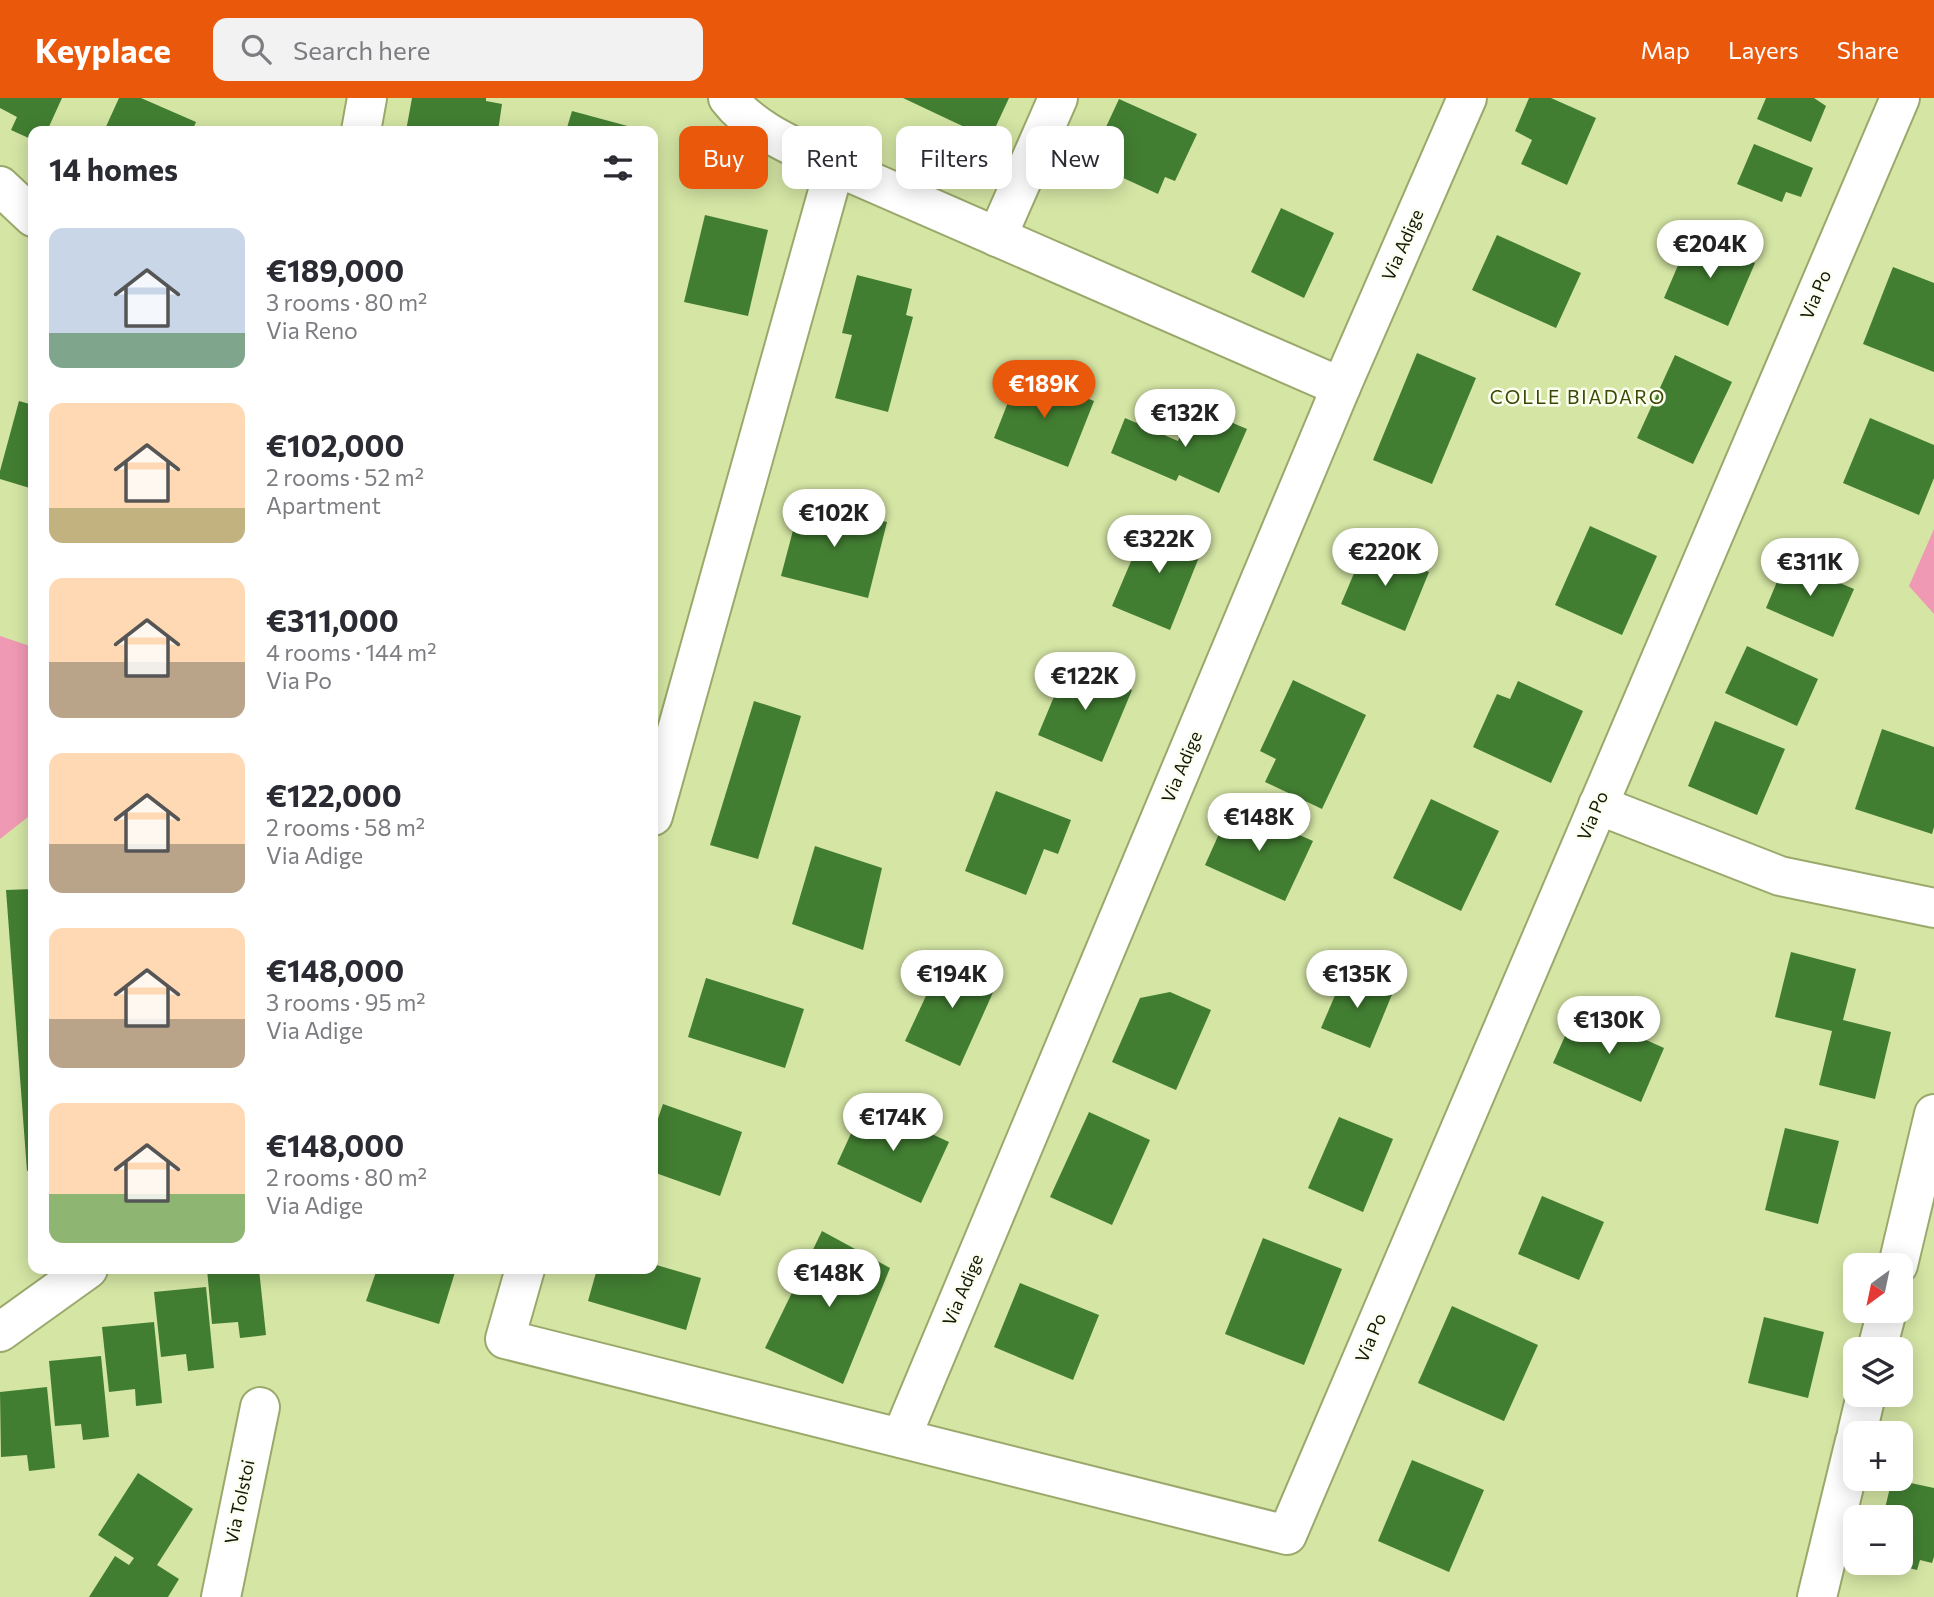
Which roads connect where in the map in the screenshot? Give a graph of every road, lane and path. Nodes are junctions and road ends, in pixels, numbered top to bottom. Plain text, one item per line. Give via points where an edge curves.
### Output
1 (367, 98) edge
2 (728, 98) edge
3 (1058, 98) edge
4 (1467, 98) edge
5 (1900, 98) edge
6 (362, 126) edge
7 (782, 140) edge
8 (0, 186) edge
9 (882, 187) edge
10 (829, 189) edge
11 (28, 212) edge
12 (997, 237) junction
13 (1341, 387) junction
14 (658, 798) edge
15 (1598, 805) junction
16 (1934, 908) edge
17 (1934, 1114) edge
18 (1901, 1253) edge
19 (81, 1274) edge
20 (524, 1274) edge
21 (0, 1332) edge
22 (260, 1407) dead end
23 (901, 1438) junction
24 (1843, 1490) edge
25 (221, 1597) edge
26 (1817, 1597) edge

1 - 6 street
2 - 7 street
3 - 12 street
4 - 13 street, Via Adige
5 - 15 street, Via Po
8 - 11 street
9 - 12 street
10 - 14 street
12 - 13 street
13 - 23 street, Via Adige
15 - 16 street via 1780,876
15 - 23 street, Via Po via 1287,1535
17 - 18 street
19 - 21 street
20 - 23 street via 505,1339
22 - 25 street, Via Tolstoi
24 - 26 street

